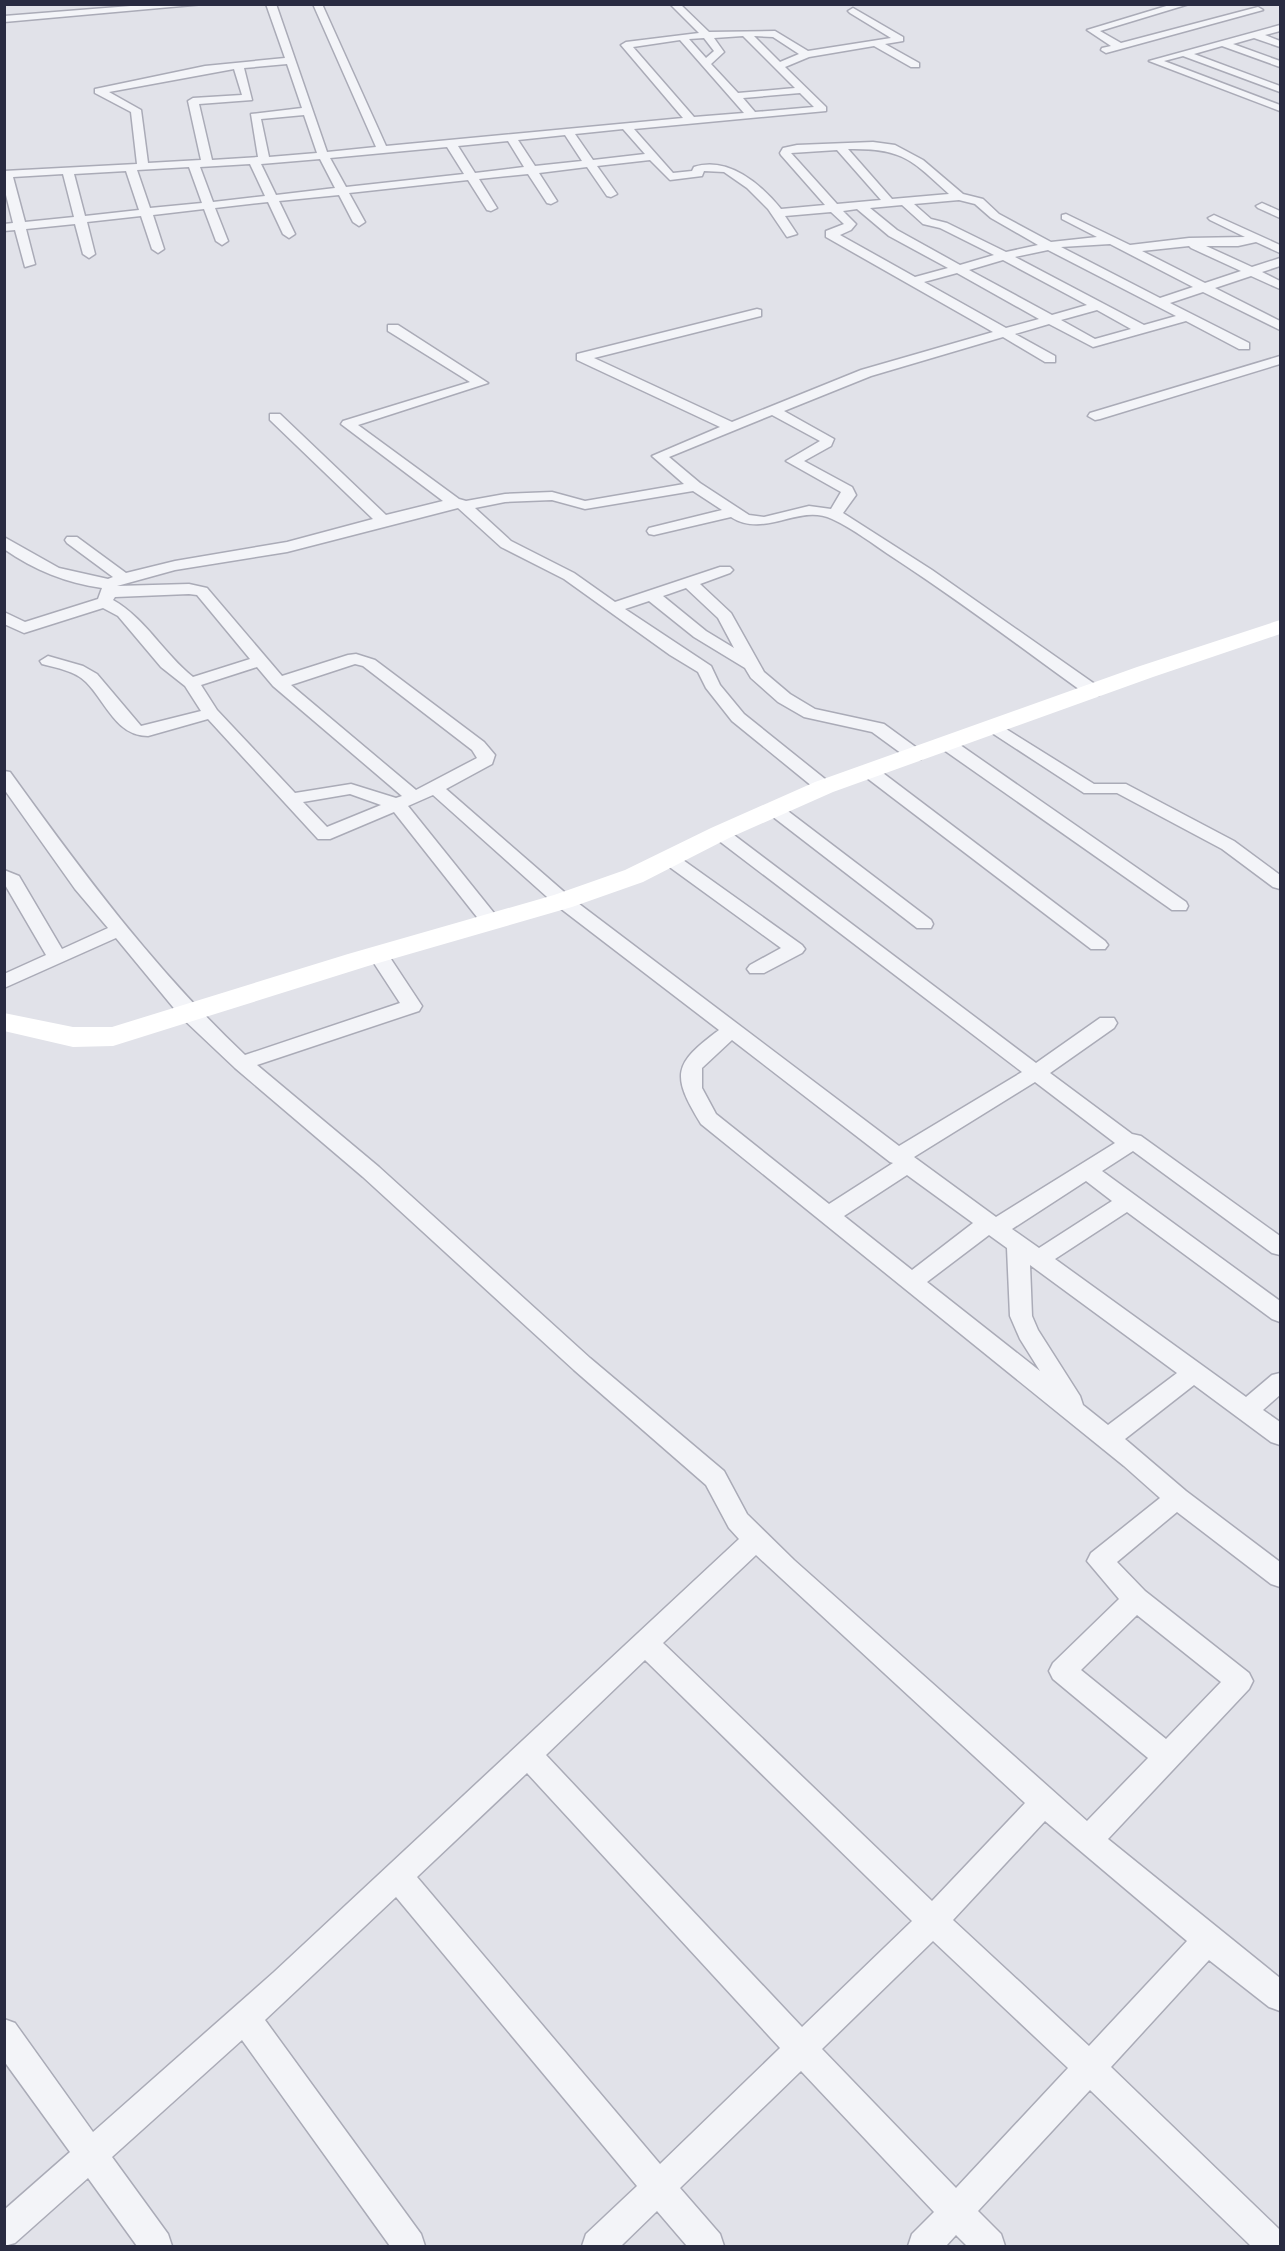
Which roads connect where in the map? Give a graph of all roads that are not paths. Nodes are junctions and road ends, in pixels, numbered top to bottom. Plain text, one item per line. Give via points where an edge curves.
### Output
1 (45, 4) edge
2 (200, 4) edge
3 (271, 4) edge
4 (317, 4) edge
5 (674, 4) edge
6 (1185, 4) edge
7 (1244, 5) edge
8 (1258, 10) junction
9 (853, 11) dead end
10 (1269, 14) dead end
11 (49, 15) junction
12 (4, 19) edge
13 (1281, 28) edge
14 (745, 33) junction
15 (707, 35) junction
16 (1254, 35) junction
17 (682, 37) junction
18 (875, 43) junction
19 (1222, 43) junction
20 (1281, 44) edge
21 (1119, 46) junction
22 (1106, 50) dead end
23 (1183, 53) junction
24 (806, 54) junction
25 (290, 61) junction
26 (706, 63) junction
27 (1281, 64) edge
28 (238, 65) junction
29 (777, 65) junction
30 (915, 65) dead end
31 (1281, 81) edge
32 (1268, 85) junction
33 (1281, 89) edge
34 (803, 90) junction
35 (1242, 92) junction
36 (735, 96) junction
37 (1281, 108) edge
38 (308, 111) junction
39 (752, 115) junction
40 (690, 119) junction
41 (626, 126) junction
42 (567, 131) junction
43 (511, 137) junction
44 (450, 142) junction
45 (841, 148) junction
46 (382, 149) junction
47 (323, 155) junction
48 (650, 157) junction
49 (259, 160) junction
50 (193, 164) junction
51 (207, 164) junction
52 (590, 164) junction
53 (137, 168) junction
54 (68, 171) junction
55 (532, 171) junction
56 (6, 174) edge
57 (472, 177) junction
58 (343, 191) junction
59 (611, 194) dead end
60 (959, 197) junction
61 (273, 200) junction
62 (551, 201) dead end
63 (905, 202) junction
64 (890, 204) junction
65 (209, 206) junction
66 (1262, 206) dead end
67 (861, 207) junction
68 (491, 208) dead end
69 (835, 209) junction
70 (146, 213) junction
71 (778, 213) junction
72 (1281, 214) edge
73 (1066, 217) dead end
74 (1214, 218) dead end
75 (81, 220) junction
76 (359, 222) dead end
77 (20, 227) junction
78 (4, 228) edge
79 (289, 234) dead end
80 (791, 234) dead end
81 (1176, 235) dead end
82 (1258, 238) junction
83 (222, 241) dead end
84 (1111, 241) junction
85 (1188, 242) junction
86 (1050, 246) junction
87 (158, 249) dead end
88 (1127, 249) junction
89 (1281, 249) edge
90 (89, 254) dead end
91 (1006, 258) junction
92 (1281, 262) edge
93 (29, 264) dead end
94 (960, 269) junction
95 (1251, 271) junction
96 (915, 281) junction
97 (1281, 285) edge
98 (1203, 288) junction
99 (1160, 302) junction
100 (1097, 306) junction
101 (758, 313) dead end
102 (1186, 316) junction
103 (1234, 317) dead end
104 (1049, 318) junction
105 (1264, 318) junction
106 (1218, 319) dead end
107 (1281, 326) edge
108 (393, 328) dead end
109 (1142, 329) junction
110 (1003, 332) junction
111 (1244, 346) dead end
112 (1050, 359) dead end
113 (1281, 360) edge
114 (772, 410) junction
115 (1095, 416) dead end
116 (275, 417) dead end
117 (732, 427) junction
118 (695, 486) junction
119 (460, 504) junction
120 (732, 512) junction
121 (835, 514) junction
122 (383, 520) junction
123 (654, 531) dead end
124 (72, 540) dead end
125 (5, 542) edge
126 (725, 570) dead end
127 (689, 582) junction
128 (112, 589) junction
129 (652, 595) junction
130 (612, 608) junction
131 (4, 618) edge
132 (1281, 627) edge
133 (24, 628) junction
134 (4, 636) edge
135 (48, 661) dead end
136 (259, 661) junction
137 (751, 665) junction
138 (191, 683) junction
139 (279, 683) junction
140 (1093, 691) junction
141 (211, 713) junction
142 (995, 727) junction
143 (947, 744) junction
144 (915, 755) junction
145 (263, 768) junction
146 (870, 771) junction
147 (4, 776) edge
148 (824, 787) junction
149 (435, 788) junction
150 (326, 792) junction
151 (291, 799) junction
152 (406, 800) junction
153 (774, 809) junction
154 (720, 833) junction
155 (669, 859) junction
156 (4, 875) edge
157 (1281, 883) edge
158 (563, 901) junction
159 (1179, 906) dead end
160 (490, 922) junction
161 (924, 924) dead end
162 (119, 930) junction
163 (1098, 945) dead end
164 (378, 954) junction
165 (58, 959) junction
166 (757, 969) dead end
167 (4, 982) edge
168 (189, 1013) junction
169 (4, 1022) edge
170 (1107, 1023) dead end
171 (732, 1030) junction
172 (242, 1063) junction
173 (1037, 1072) junction
174 (1130, 1144) junction
175 (903, 1160) junction
176 (1087, 1171) junction
177 (1128, 1201) junction
178 (827, 1216) junction
179 (993, 1226) junction
180 (1018, 1244) junction
181 (1281, 1246) edge
182 (1038, 1259) junction
183 (911, 1282) junction
184 (1281, 1312) edge
185 (1195, 1372) junction
186 (1281, 1382) edge
187 (1247, 1410) junction
188 (1082, 1418) junction
189 (1281, 1435) edge
190 (1108, 1439) junction
191 (1177, 1498) junction
192 (756, 1539) junction
193 (1281, 1576) edge
194 (1136, 1599) junction
195 (645, 1643) junction
196 (527, 1754) junction
197 (1166, 1756) junction
198 (1045, 1801) junction
199 (1088, 1840) junction
200 (397, 1876) junction
201 (933, 1921) junction
202 (1207, 1941) junction
203 (1281, 1996) edge
204 (244, 2018) junction
205 (4, 2034) edge
206 (801, 2049) junction
207 (1090, 2069) junction
208 (90, 2156) junction
209 (658, 2188) junction
210 (956, 2212) junction
211 (4, 2232) edge
212 (156, 2247) edge
213 (409, 2247) edge
214 (598, 2247) edge
215 (708, 2247) edge
216 (924, 2247) edge
217 (989, 2247) edge
218 (1274, 2247) edge

1 - 11 street
2 - 11 street
3 - 25 street
4 - 46 street
5 - 15 street
6 - 21 street via 1092,30
7 - 8 street
8 - 10 street
8 - 21 street
9 - 18 street via 900,39
11 - 12 street
13 - 16 street
14 - 15 street
14 - 24 street via 773,33
14 - 29 street
15 - 17 street
15 - 26 street via 719,52
16 - 19 street
16 - 20 street
17 - 26 street
17 - 40 street via 626,45
18 - 24 street
18 - 30 street
19 - 23 street
19 - 27 street
21 - 22 street
23 - 32 street
23 - 35 street via 1154,61
24 - 29 street
25 - 28 street
25 - 38 street
26 - 36 street
28 - 51 street via 248,98 193,101
28 - 53 street via 99,91 136,110
29 - 34 street
31 - 32 street
32 - 33 street
32 - 35 street
34 - 36 street
34 - 39 street via 822,109
35 - 37 street
36 - 39 street
38 - 47 street
38 - 49 street via 255,116
39 - 40 street
40 - 41 street
41 - 42 street
41 - 48 street
42 - 43 street
42 - 52 street
43 - 44 street
43 - 55 street
44 - 46 street
44 - 57 street
45 - 60 street via 892,147 936,176
45 - 64 street
45 - 69 street via 797,148 785,153
46 - 47 street
47 - 49 street
47 - 58 street
48 - 52 street
48 - 71 street via 671,178 698,174 699,168 727,169 758,191
49 - 51 street
49 - 61 street
50 - 51 street
50 - 53 street
50 - 65 street
52 - 55 street
52 - 59 street
53 - 54 street
53 - 70 street
54 - 56 street
54 - 75 street
55 - 57 street
55 - 62 street
56 - 77 street
57 - 58 street
57 - 68 street
58 - 61 street
58 - 76 street
60 - 63 street
60 - 86 street via 979,201 995,216
61 - 65 street
61 - 79 street
63 - 64 street
63 - 91 street via 927,222 943,225
64 - 67 street
65 - 70 street
65 - 83 street
66 - 72 street
67 - 69 street
67 - 94 street via 893,233
69 - 71 street
69 - 96 street via 850,226 830,234
70 - 75 street
70 - 87 street
71 - 80 street
73 - 84 street
74 - 82 street
75 - 77 street
75 - 90 street
77 - 78 street
77 - 93 street
81 - 85 street
82 - 85 street via 1230,243
82 - 89 street
84 - 86 street via 1084,240
84 - 88 street
85 - 88 street
85 - 95 street
86 - 91 street
86 - 99 street
88 - 98 street
91 - 94 street
91 - 100 street
92 - 95 street
94 - 96 street
94 - 104 street
95 - 97 street
95 - 98 street
96 - 110 street
98 - 99 street
98 - 105 street
99 - 102 street
100 - 104 street
100 - 109 street
101 - 117 street via 582,357
102 - 106 street
102 - 109 street
102 - 111 street
103 - 105 street
104 - 109 street via 1093,343
104 - 110 street
105 - 107 street
108 - 119 street via 481,383 348,424
110 - 112 street
110 - 114 street via 866,373
113 - 115 street
114 - 117 street
114 - 121 street via 827,439 793,461 848,490 849,495
116 - 122 street
117 - 118 street via 659,456
118 - 119 street via 585,505 552,496
118 - 120 street
119 - 122 street
119 - 130 street via 506,544 569,576
120 - 121 street via 754,522 809,510
120 - 123 street
121 - 140 street via 927,573
122 - 128 street via 244,557 164,567
124 - 128 street
125 - 128 street via 41,568
126 - 127 street
127 - 129 street
127 - 137 street via 725,616
128 - 133 street
128 - 136 street via 200,590
128 - 138 street via 124,613 167,664
129 - 130 street
129 - 137 street via 700,633
130 - 148 street via 705,669 708,684 725,706
131 - 133 street
132 - 140 street
133 - 134 street
135 - 141 street via 91,677 131,727 138,730 148,731
136 - 138 street
136 - 139 street
137 - 144 street via 769,686 796,706 825,718 878,728
138 - 141 street
139 - 149 street via 348,660 369,663 486,755 486,760
139 - 152 street
140 - 142 street
141 - 145 street
142 - 143 street
142 - 157 street via 1090,789 1120,788 1228,845
143 - 144 street
143 - 159 street
144 - 146 street
145 - 150 street
145 - 151 street
146 - 148 street
146 - 163 street
147 - 162 street
148 - 153 street
149 - 152 street
149 - 158 street
150 - 151 street
150 - 152 street via 351,789
151 - 152 street via 324,835
152 - 160 street
153 - 154 street
153 - 161 street
154 - 155 street
154 - 173 street
155 - 158 street
155 - 166 street via 795,949
156 - 165 street via 12,880
158 - 160 street
158 - 171 street
160 - 164 street
162 - 165 street
162 - 168 street
164 - 168 street
164 - 172 street via 412,1006
165 - 167 street
168 - 169 street via 113,1036 74,1037
168 - 172 street
170 - 173 street
171 - 175 street
171 - 178 street via 695,1059 690,1069 689,1081 699,1105 708,1119
172 - 192 street via 371,1172 582,1364 715,1478 738,1521
173 - 174 street
173 - 175 street
174 - 176 street
174 - 181 street via 1134,1141
175 - 178 street
175 - 179 street
176 - 177 street
176 - 179 street
177 - 182 street
177 - 184 street
178 - 183 street
179 - 180 street
179 - 183 street
180 - 182 street
180 - 188 street via 1021,1316
182 - 185 street
183 - 188 street
185 - 187 street
185 - 190 street
186 - 187 street
187 - 189 street
188 - 190 street
190 - 191 street
191 - 193 street
191 - 194 street via 1100,1561
192 - 195 street
192 - 198 street
194 - 197 street via 1062,1671
194 - 197 street via 1240,1681
195 - 196 street
195 - 201 street
196 - 200 street
196 - 206 street
197 - 199 street
198 - 199 street
198 - 201 street
199 - 202 street
200 - 204 street
200 - 209 street
201 - 206 street
201 - 207 street
202 - 203 street
202 - 207 street
204 - 208 street
204 - 213 street
205 - 208 street
206 - 209 street
206 - 210 street
207 - 210 street
207 - 218 street
208 - 211 street
208 - 212 street
209 - 214 street
209 - 215 street
210 - 216 street
210 - 217 street

